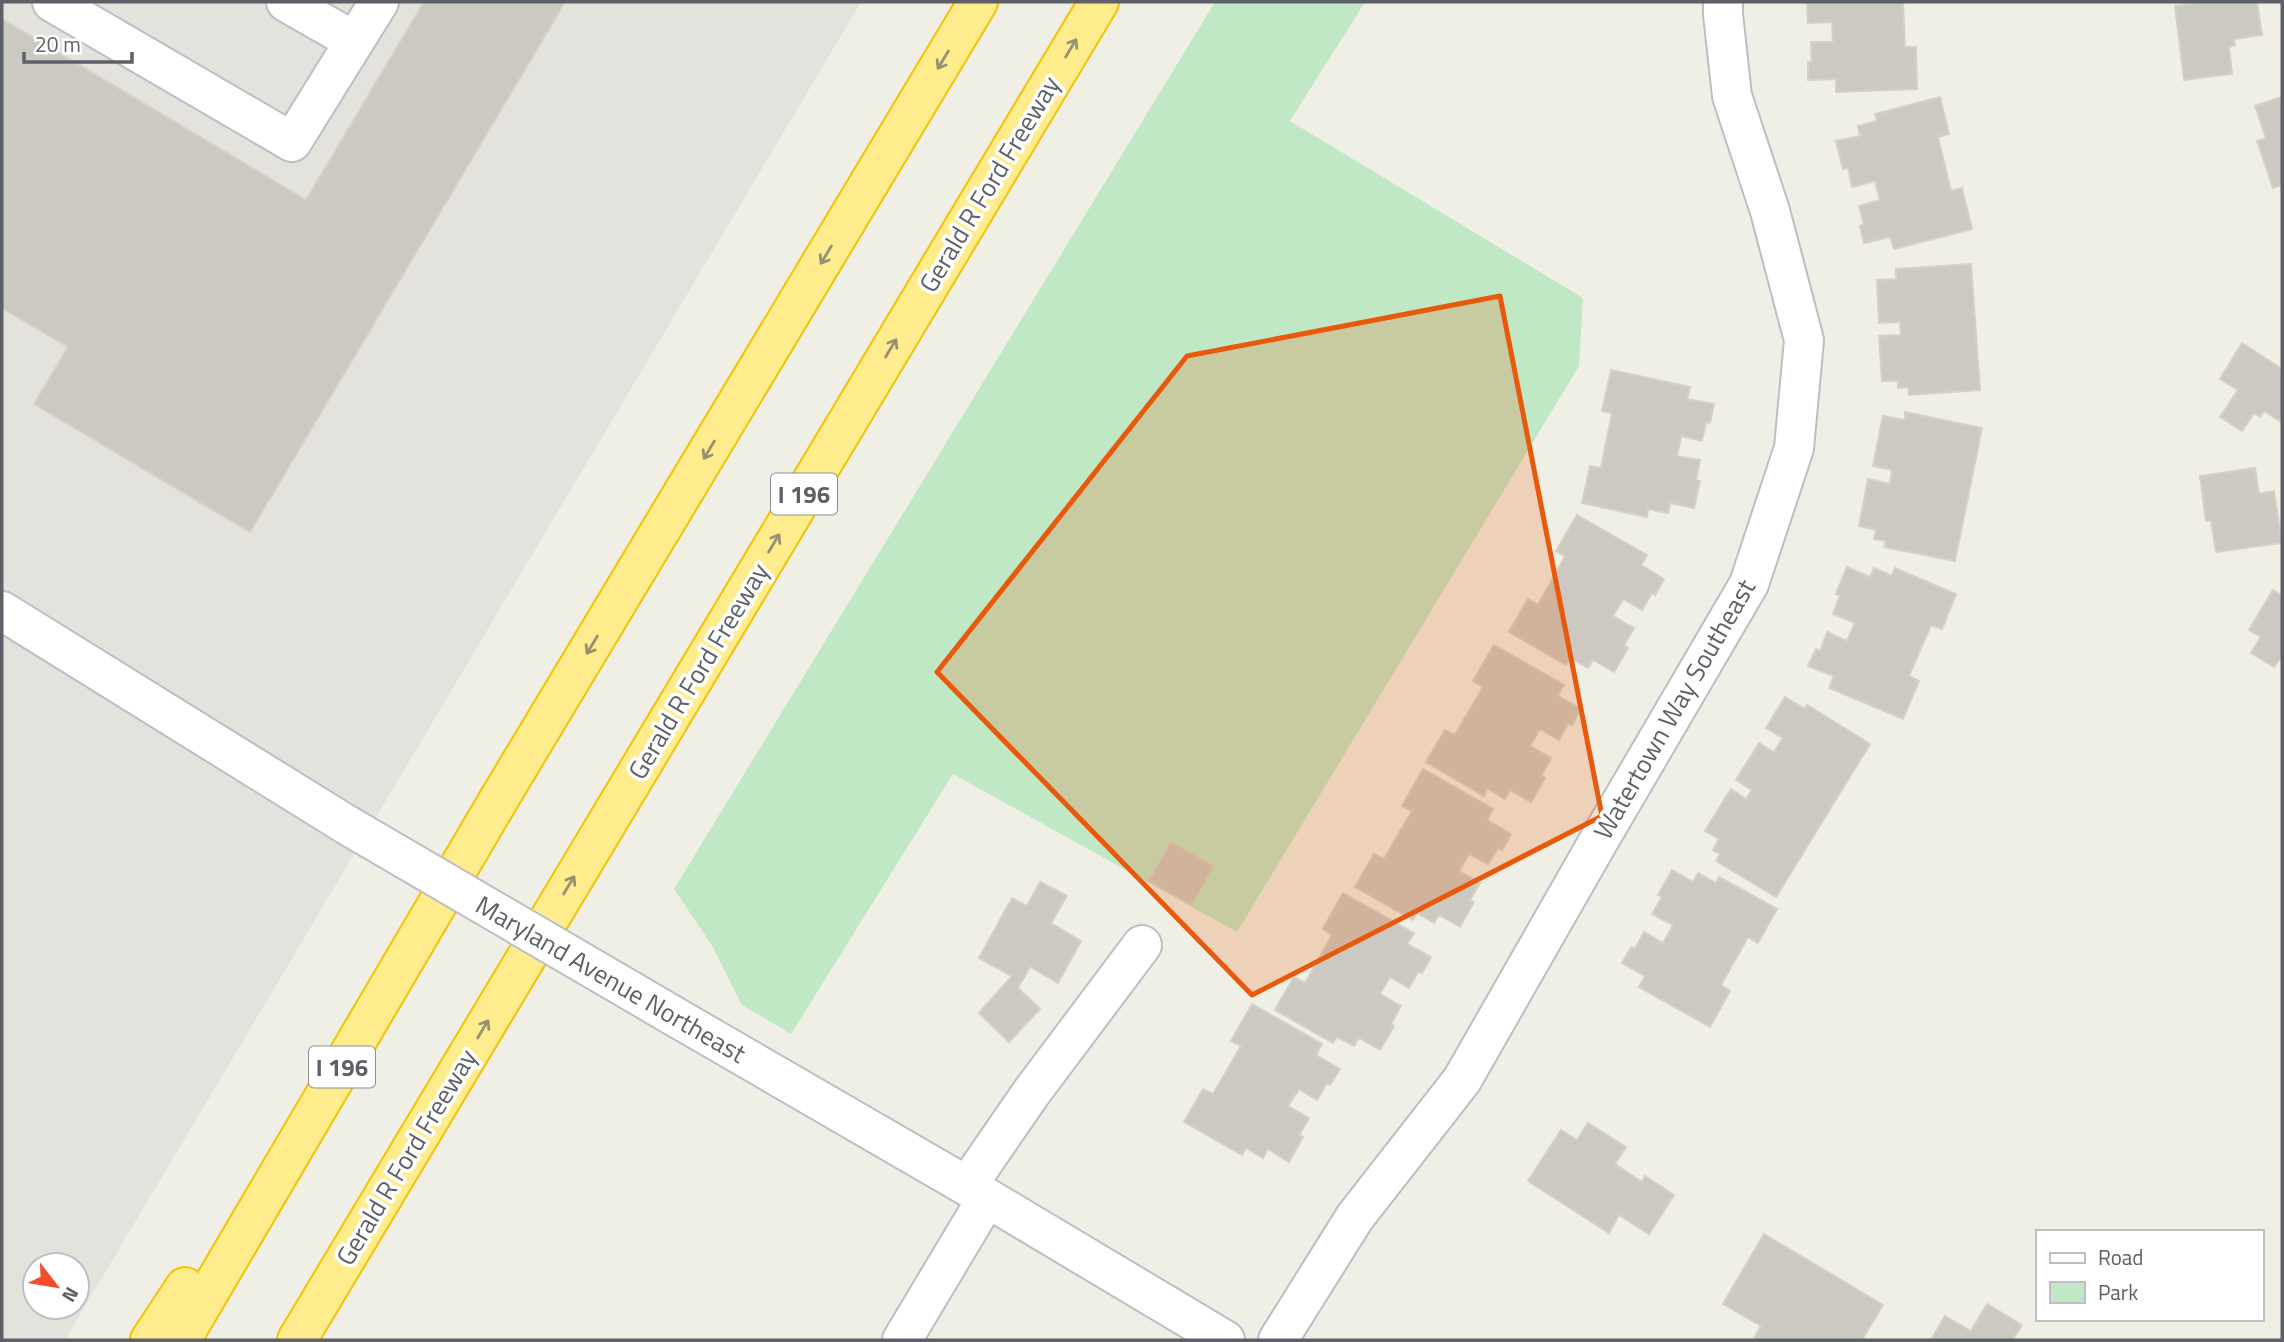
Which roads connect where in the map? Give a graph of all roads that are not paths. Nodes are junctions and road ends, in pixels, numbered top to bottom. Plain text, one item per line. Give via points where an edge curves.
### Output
1 (52, 2) edge
2 (286, 2) edge
3 (379, 2) edge
4 (978, 2) edge
5 (1099, 2) edge
6 (1723, 2) edge
7 (354, 41) junction
8 (2, 611) edge
9 (502, 794) junction
10 (1142, 945) dead end
11 (977, 1192) junction
12 (150, 1340) edge
13 (181, 1340) edge
14 (297, 1340) edge
15 (902, 1340) edge
16 (1226, 1340) edge
17 (1278, 1340) edge

1 - 7 street via 292,142
2 - 7 street
3 - 7 street
4 -> 9 highway, I 196
14 -> 5 highway, Gerald R Ford Freeway / I 196
6 - 17 street, Watertown Way Southeast via 1732,96 1770,211 1804,340 1794,448 1778,498 1749,584 1462,1080 1355,1217
8 - 11 street, Maryland Avenue Northeast, bridge via 347,825
9 - 12 highway
9 - 13 highway, I 196
10 - 11 street via 1031,1093
11 - 15 street
11 - 16 street, Maryland Avenue Northeast

